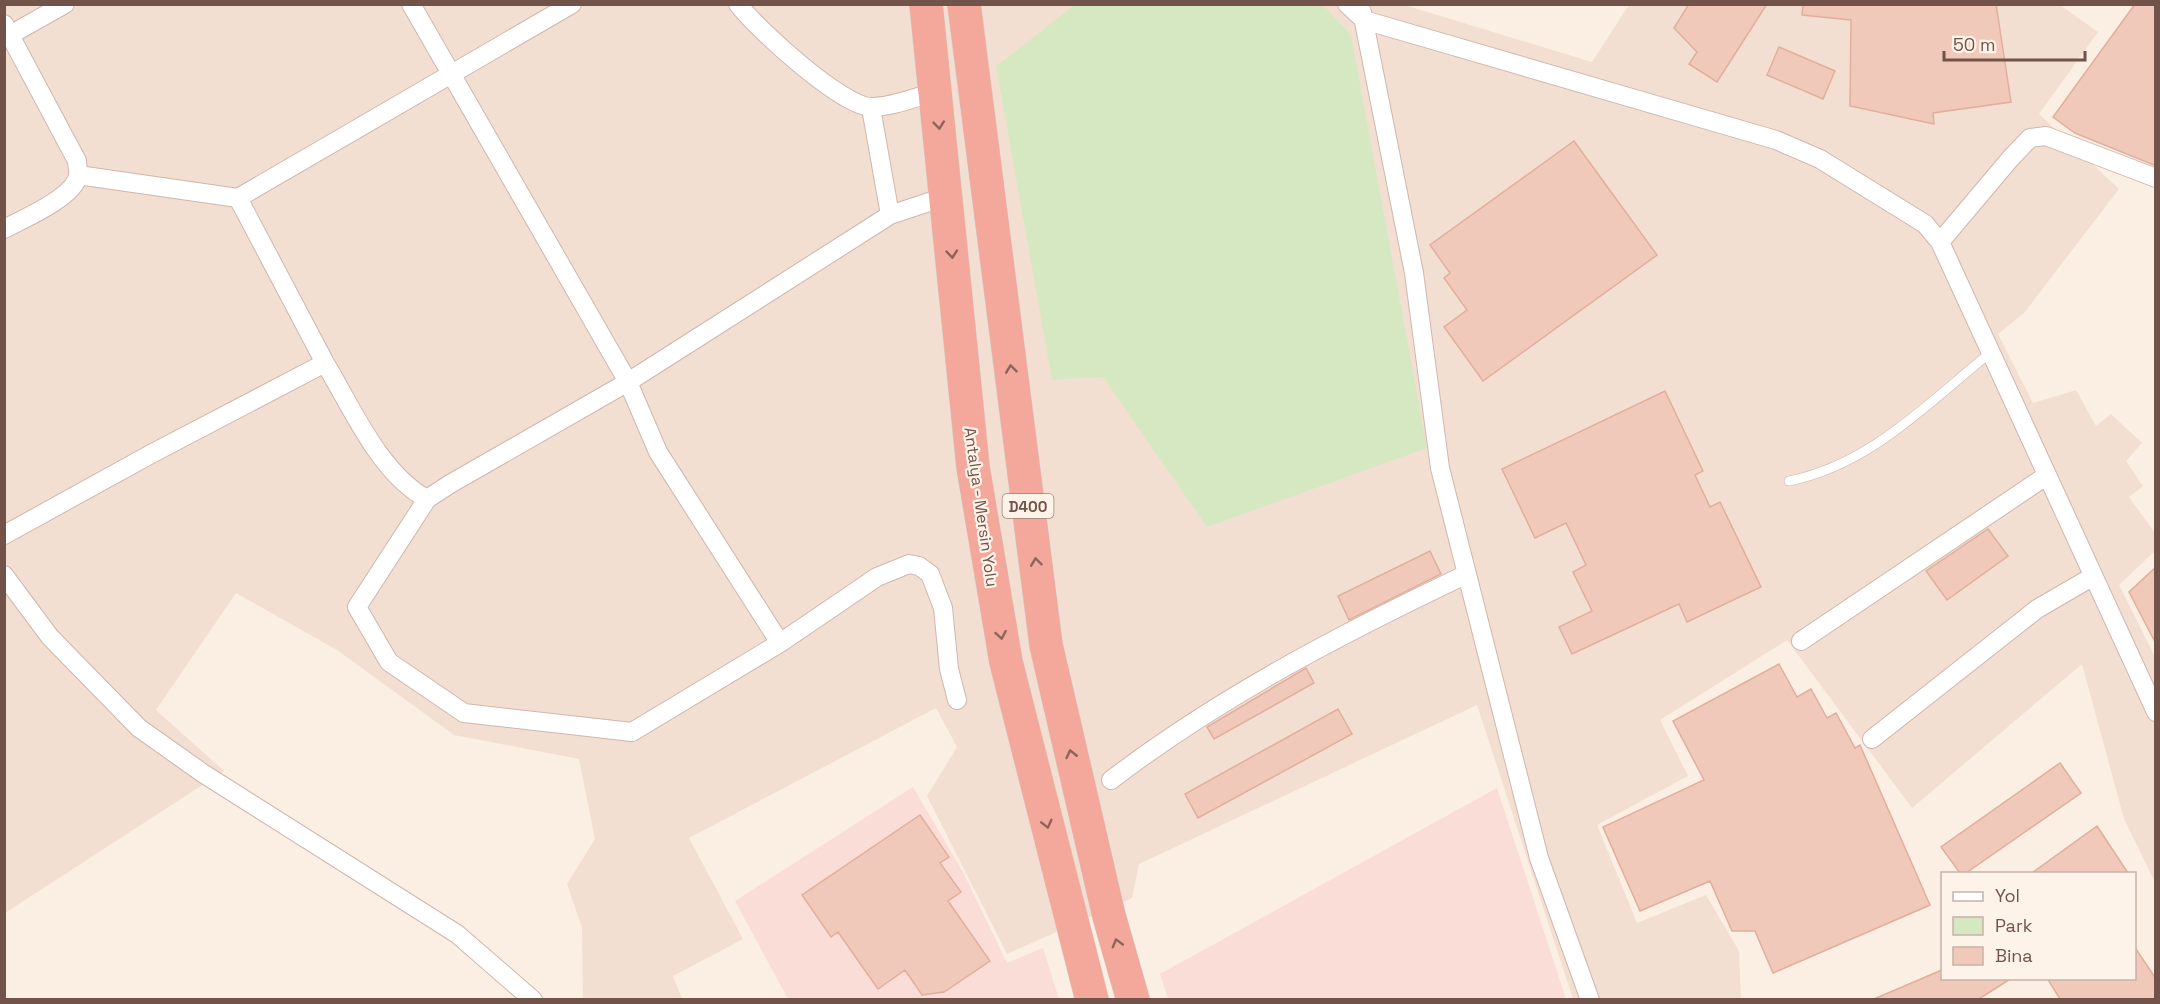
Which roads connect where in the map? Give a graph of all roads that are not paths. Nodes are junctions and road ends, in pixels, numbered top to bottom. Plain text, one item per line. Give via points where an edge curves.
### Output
1 (64, 4) edge
2 (411, 4) edge
3 (572, 4) edge
4 (738, 4) edge
5 (926, 4) edge
6 (964, 4) edge
7 (1347, 4) edge
8 (1363, 12) edge
9 (8, 30) edge
10 (452, 73) junction
11 (935, 92) junction
12 (871, 108) junction
13 (78, 176) junction
14 (2156, 178) edge
15 (946, 196) junction
16 (238, 198) junction
17 (890, 215) junction
18 (4, 230) edge
19 (1940, 242) junction
20 (1990, 353) junction
21 (325, 363) junction
22 (628, 382) junction
23 (2046, 476) junction
24 (1789, 481) dead end
25 (427, 499) junction
26 (4, 535) edge
27 (1467, 574) junction
28 (4, 575) edge
29 (2092, 577) junction
30 (1801, 641) dead end
31 (780, 643) junction
32 (957, 700) dead end
33 (2156, 712) edge
34 (1872, 739) dead end
35 (1111, 780) dead end
36 (533, 999) edge
37 (1092, 999) edge
38 (1133, 999) edge
39 (1590, 999) edge

1 - 9 street
2 - 10 street
3 - 10 street
4 - 12 street via 792,58 850,101
5 - 11 highway, Antalya - Mersin Yolu / D400
38 -> 6 highway, D400 via 1109,916 1046,645
7 - 8 street
8 - 19 street via 1776,140 1820,159 1925,224
8 - 27 street via 1414,273 1440,468
9 - 13 street via 77,161
10 - 16 street
10 - 22 street
11 - 12 street
11 -> 15 highway, Antalya - Mersin Yolu / D400
12 - 17 street
13 - 16 street
13 - 18 street via 59,198
14 - 19 street via 2046,136 2030,138
15 - 17 street
15 -> 37 highway, Antalya - Mersin Yolu / D400 via 973,467 1006,662
16 - 21 street
17 - 22 street
19 - 20 street
20 - 23 street
20 - 24 lane via 1865,453 1826,472
21 - 25 street via 390,468 411,490
21 - 26 street
22 - 25 street
22 - 31 street via 658,452
23 - 29 street
23 - 30 street
25 - 31 street via 357,607 389,662 464,713 632,732
27 - 35 street via 1236,693 1167,737
27 - 39 street via 1539,858
28 - 36 street via 50,637 140,728 204,774 457,934
29 - 33 street
29 - 34 street via 2037,609
31 - 32 street via 877,577 909,564 919,566 930,574 944,608 949,669

